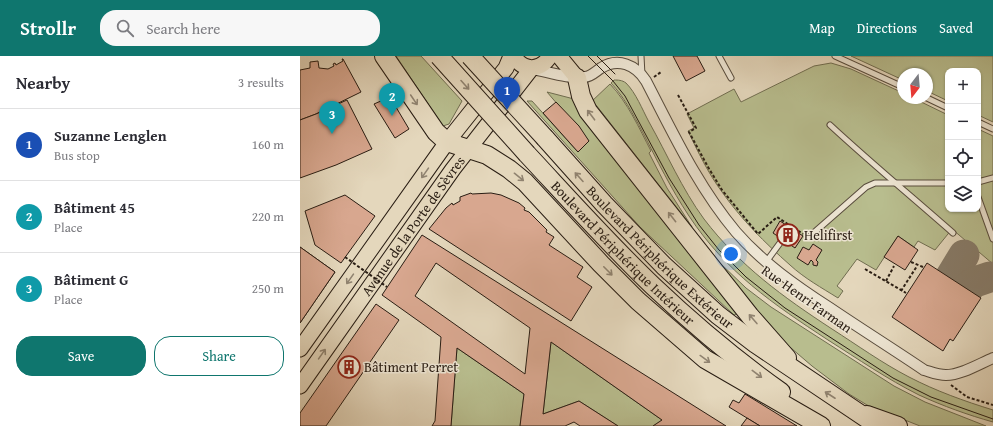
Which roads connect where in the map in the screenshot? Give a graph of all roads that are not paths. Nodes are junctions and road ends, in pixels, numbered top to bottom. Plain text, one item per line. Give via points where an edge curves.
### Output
1 (384, 56) edge
2 (439, 56) edge
3 (470, 56) edge
4 (511, 56) edge
5 (514, 56) edge
6 (550, 56) edge
7 (559, 56) edge
8 (641, 56) edge
9 (719, 56) edge
10 (835, 56) edge
11 (617, 59) edge
12 (531, 69) junction
13 (642, 76) junction
14 (577, 78) junction
15 (731, 78) dead end
16 (897, 84) edge
17 (933, 101) edge
18 (945, 107) edge
19 (981, 123) edge
20 (830, 125) dead end
21 (993, 129) edge
22 (447, 142) junction
23 (469, 148) junction
24 (993, 178) edge
25 (981, 181) edge
26 (896, 183) junction
27 (945, 183) edge
28 (981, 206) edge
29 (953, 233) dead end
30 (809, 237) road end
31 (993, 239) edge
32 (780, 243) dead end
33 (766, 262) junction
34 (300, 349) edge
35 (993, 358) edge
36 (806, 379) junction
37 (300, 386) edge
38 (853, 410) junction
39 (821, 426) edge
40 (828, 426) edge
41 (878, 426) edge
42 (898, 426) edge

1 -> 22 highway via 436,132
2 -> 40 highway, Boulevard Périphérique Intérieur, bridge via 610,244 684,315 721,347
36 -> 3 highway, Boulevard Périphérique Extérieur, bridge via 718,315 670,271 604,204
4 - 22 main road, Avenue de la Porte de Sèvres via 506,68
5 - 12 main road via 519,63
6 - 12 main road via 546,62
7 - 14 main road
8 - 13 lane
9 - 15 lane
10 - 16 lane
11 - 13 street, Rue Henri Farman via 637,70
11 - 14 street, Rue Henri Farman via 588,77
12 - 14 street, Rue Henri Farman
12 - 23 main road, Avenue de la Porte de Sèvres
13 - 33 street, Rue Henri Farman via 708,195 737,233
36 -> 14 highway via 750,316 588,111
17 - 18 lane
19 - 21 lane
20 - 26 lane
22 - 23 highway
22 -> 34 main road, Avenue de la Porte de Sèvres
37 -> 23 main road, Avenue de la Porte de Sèvres
23 -> 39 highway via 487,155 525,182 638,301 705,359
24 - 25 lane
26 - 27 lane
26 - 29 lane
26 - 30 lane via 875,183 866,187
28 - 31 lane
32 - 33 lane
33 - 35 street, Rue Henri Farman via 796,285 924,370 946,375
38 -> 36 highway, Boulevard Périphérique Extérieur
38 - 41 highway, Boulevard Périphérique Extérieur
38 - 42 highway

